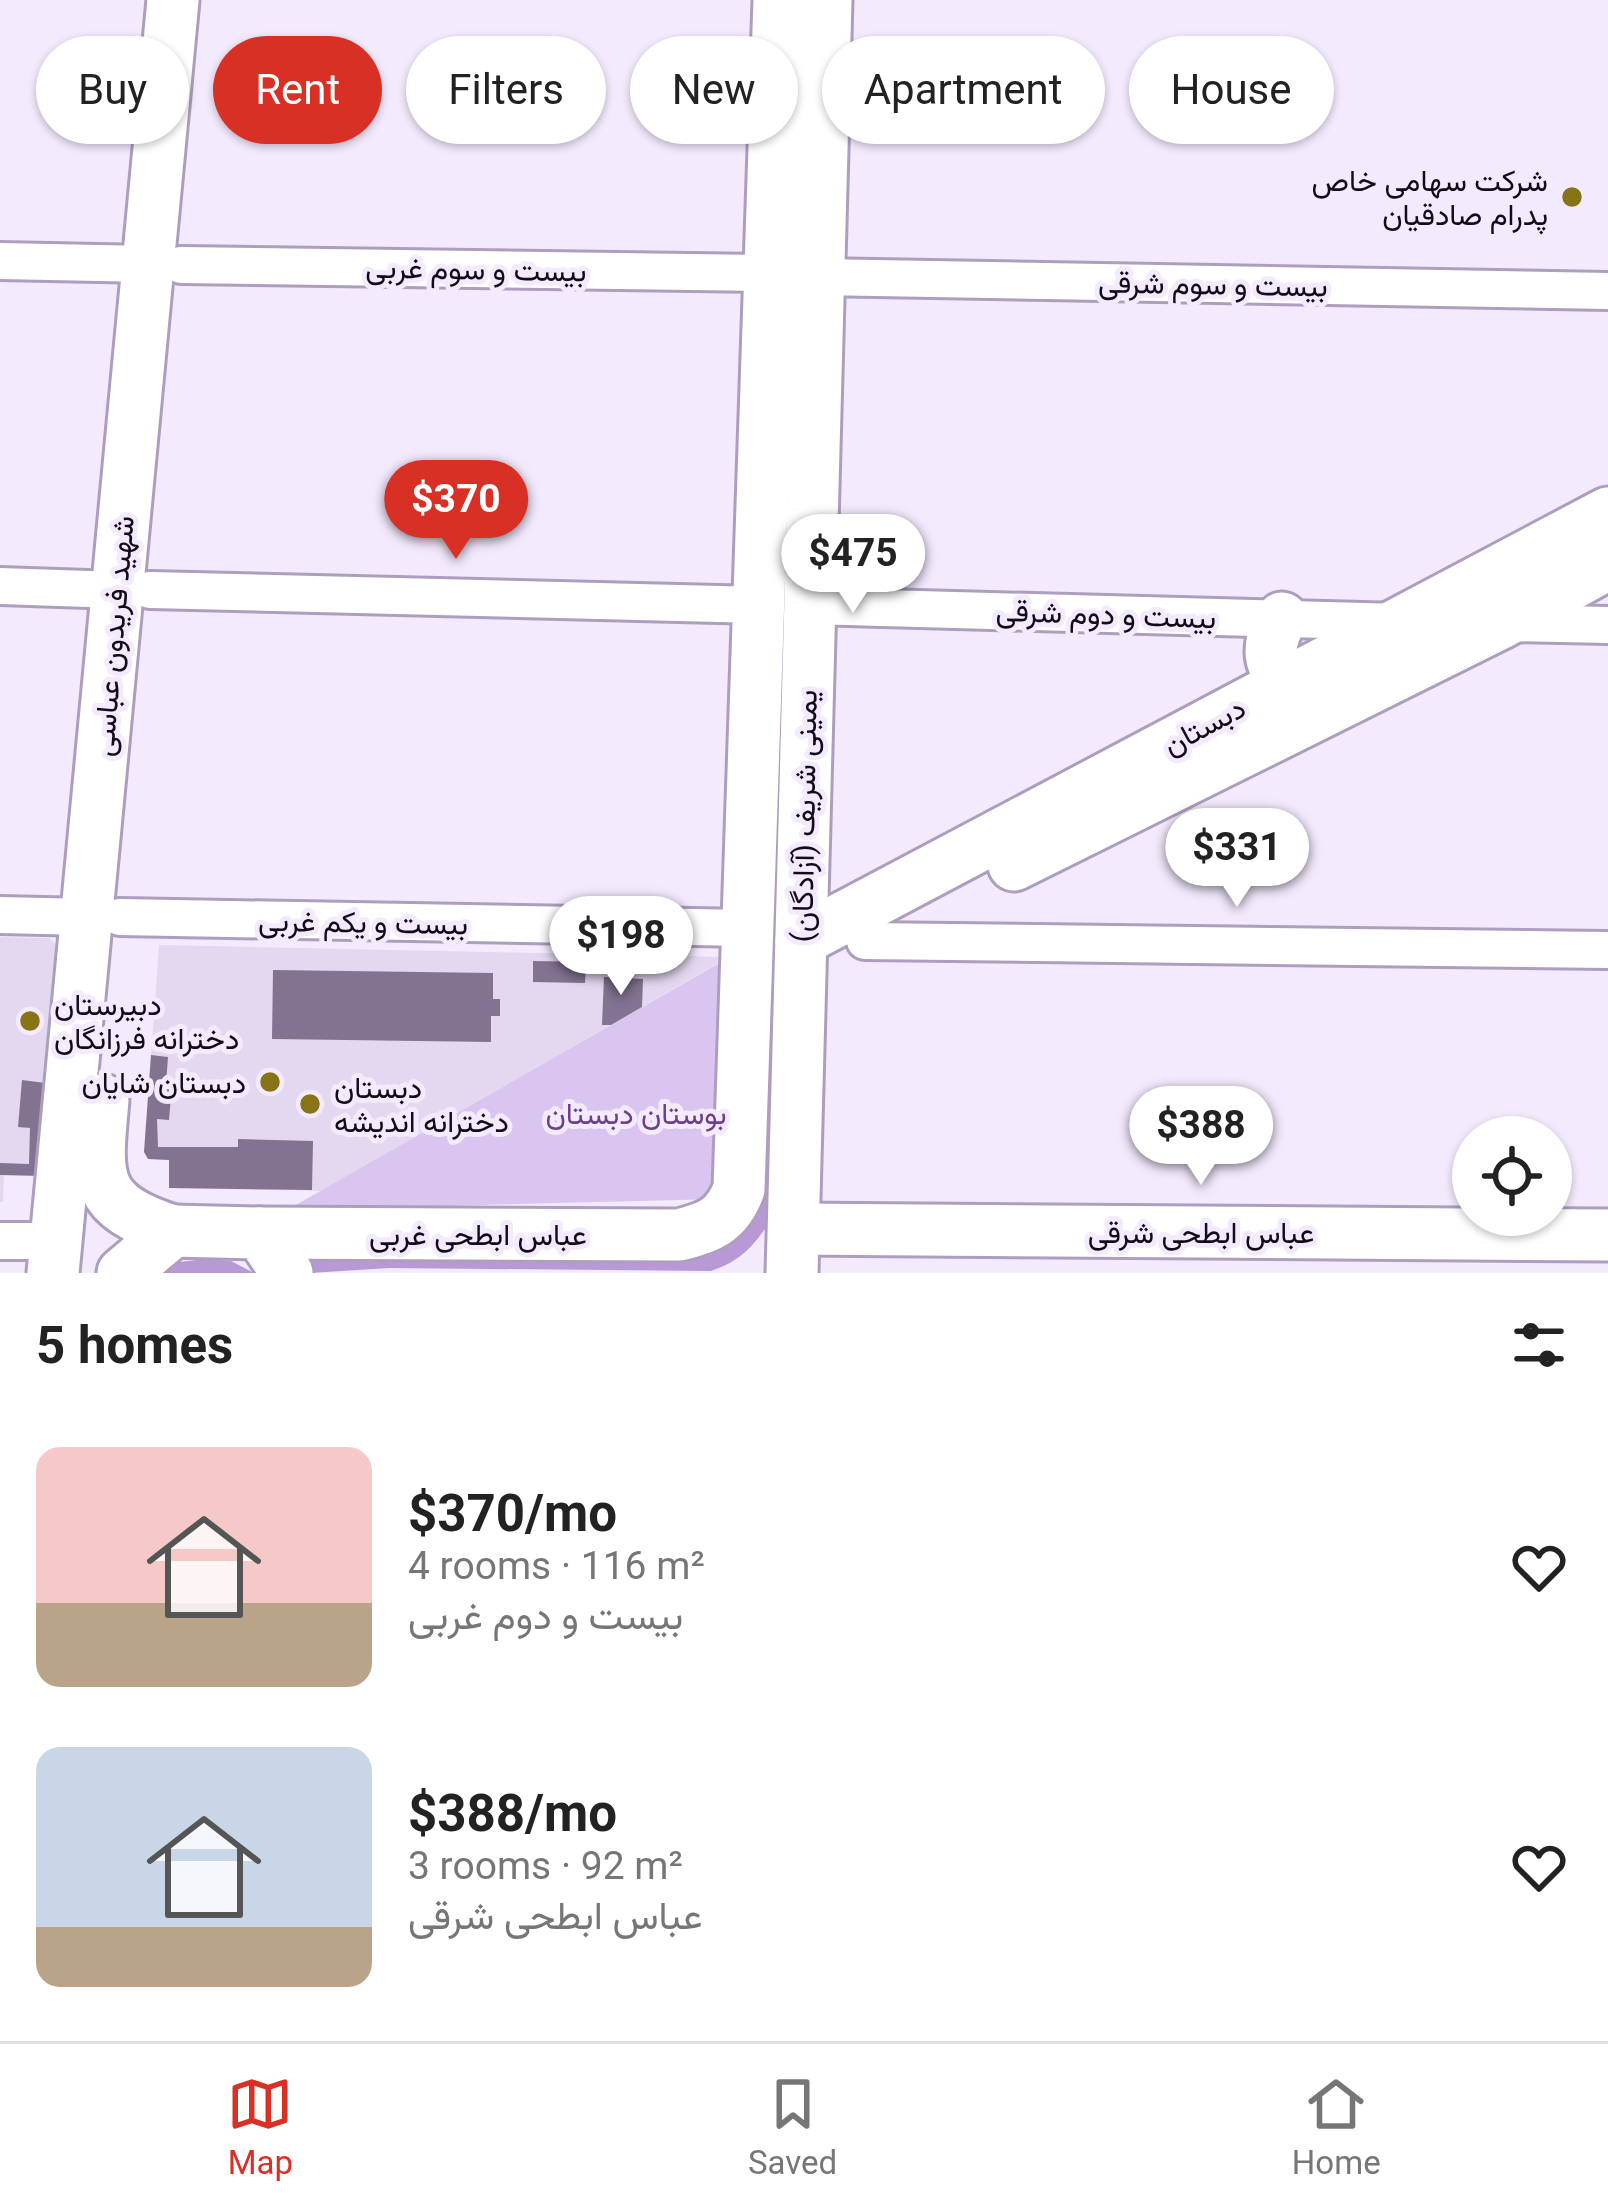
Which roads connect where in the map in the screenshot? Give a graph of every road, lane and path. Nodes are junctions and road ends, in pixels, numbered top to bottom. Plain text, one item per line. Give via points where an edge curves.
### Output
1 (173, 0) edge
2 (206, 0) edge
3 (779, 0) edge
4 (826, 0) edge
5 (0, 261) edge
6 (165, 264) junction
7 (794, 275) junction
8 (1608, 291) edge
9 (1608, 513) edge
10 (1608, 564) edge
11 (0, 586) edge
12 (133, 590) junction
13 (785, 606) junction
14 (1282, 618) junction
15 (1401, 622) junction
16 (1502, 623) junction
17 (1608, 625) edge
18 (1298, 676) junction
19 (905, 902) junction
20 (0, 915) edge
21 (103, 917) junction
22 (749, 928) junction
23 (866, 941) junction
24 (1608, 950) edge
25 (801, 958) junction
26 (173, 1231) junction
27 (695, 1231) joint
28 (1608, 1234) edge
29 (0, 1241) edge
30 (793, 1251) edge
31 (274, 1253) edge
32 (55, 1257) edge
33 (122, 1273) edge

1 - 6 street, شهید فریدون عباسی
2 - 6 street, شهید فریدون عباسی
3 - 7 street, یمینی شریف (آزادگان)
4 - 7 street, یمینی شریف (آزادگان)
5 - 6 street, بیست و سوم غربی
6 - 7 street, بیست و سوم غربی
6 - 12 street, شهید فریدون عباسی
7 - 8 street, بیست و سوم شرقی
7 - 13 street, یمینی شریف (آزادگان)
9 - 15 street, دبستان
10 - 16 street, دبستان
11 - 12 street, بیست و دوم شرقی
12 - 13 street, بیست و دوم شرقی
12 - 21 street, شهید فریدون عباسی
13 - 14 street, بیست و دوم شرقی
13 - 22 street, یمینی شریف (آزادگان)
13 - 25 street, یمینی شریف (آزادگان)
14 - 15 street, بیست و دوم شرقی
14 - 18 street via 1270,652 1279,671
15 - 16 street
15 - 18 street, دبستان
16 - 17 street
16 - 19 street, دبستان
18 - 19 street, دبستان
19 - 23 street, دبستان
19 - 25 street, دبستان
20 - 21 street, بیست و یکم غربی
21 - 22 street, بیست و یکم غربی
21 - 26 street, شهید فریدون عباسی via 97,1163 125,1211
21 - 32 street, شهید فریدون عباسی
22 - 27 street, یمینی شریف (آزادگان) via 739,1189 731,1211
23 - 24 street
23 - 25 street, دبستان
25 - 30 street, یمینی شریف (آزادگان)
26 - 31 street, عباس ابطحی غربی
26 - 33 street
27 - 31 street, عباس ابطحی غربی
28 - 30 street, عباس ابطحی شرقی
29 - 32 street

